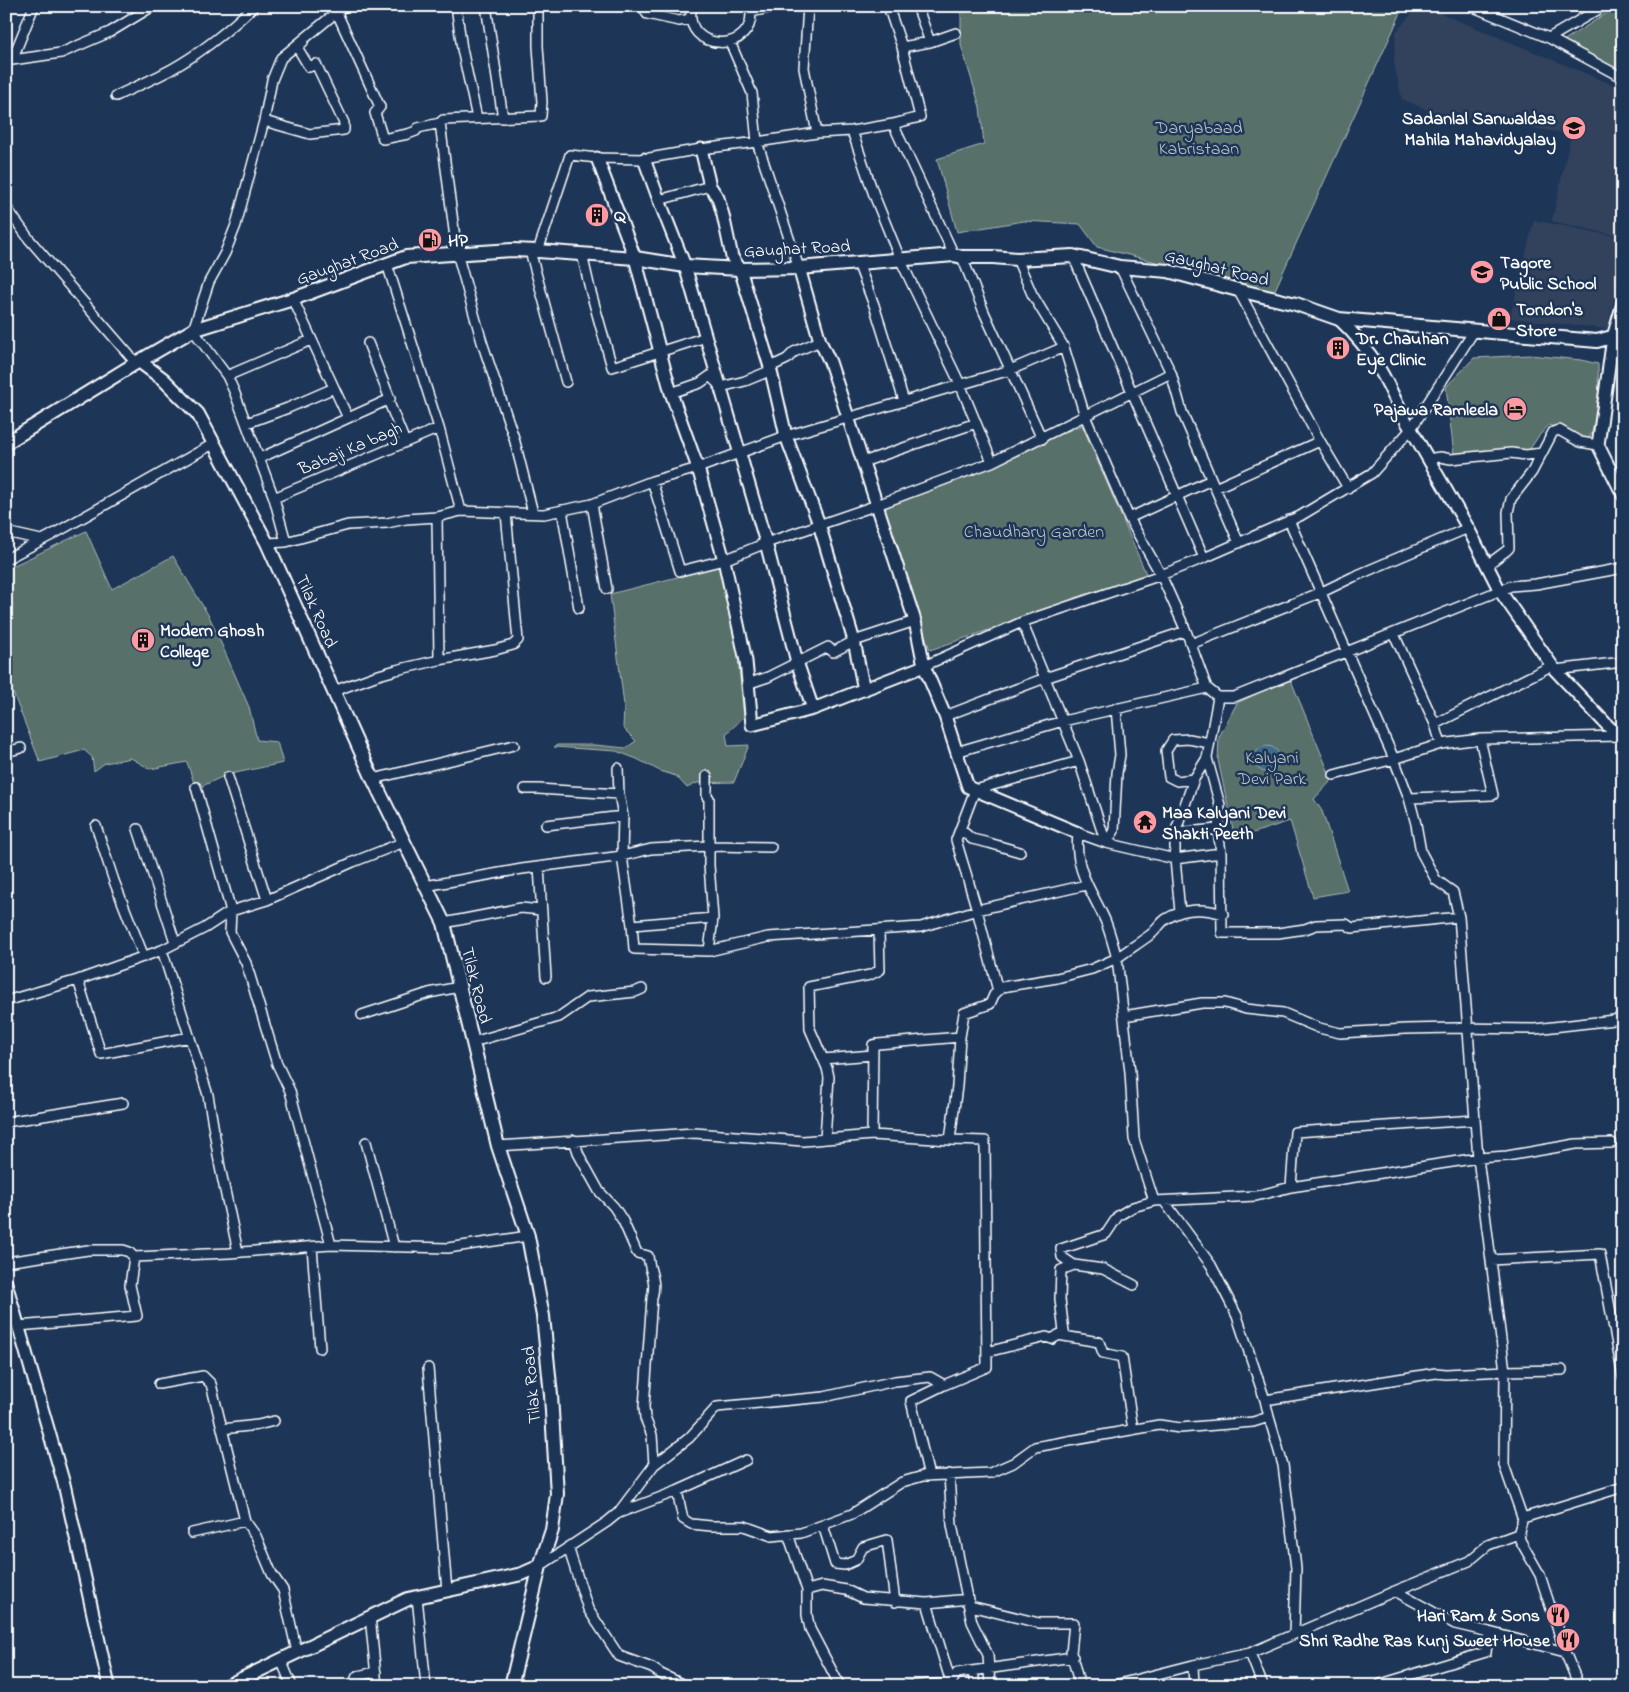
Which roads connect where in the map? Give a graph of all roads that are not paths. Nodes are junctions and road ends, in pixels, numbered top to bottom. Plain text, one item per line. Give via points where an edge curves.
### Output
1 (34, 6) edge
2 (153, 6) edge
3 (254, 6) edge
4 (456, 6) edge
5 (486, 6) edge
6 (538, 6) edge
7 (643, 6) edge
8 (692, 6) edge
9 (778, 6) edge
10 (808, 6) edge
11 (888, 6) edge
12 (917, 6) edge
13 (1471, 6) edge
14 (1496, 6) edge
15 (1604, 6) edge
16 (751, 9) edge
17 (340, 10) edge
18 (1486, 12) junction
19 (691, 19) junction
20 (956, 33) dead end
21 (309, 36) junction
22 (1549, 38) junction
23 (730, 42) junction
24 (930, 42) junction
25 (902, 47) junction
26 (9, 60) edge
27 (1623, 78) edge
28 (116, 96) dead end
29 (477, 118) junction
30 (503, 118) junction
31 (264, 121) junction
32 (440, 123) junction
33 (893, 124) junction
34 (852, 131) junction
35 (816, 133) junction
36 (757, 142) junction
37 (701, 148) junction
38 (597, 158) junction
39 (644, 159) junction
40 (710, 186) junction
41 (658, 200) junction
42 (6, 207) edge
43 (534, 251) junction
44 (457, 253) junction
45 (582, 254) junction
46 (958, 256) junction
47 (1073, 256) junction
48 (635, 258) junction
49 (900, 259) junction
50 (1017, 259) junction
51 (858, 263) junction
52 (387, 264) junction
53 (685, 266) junction
54 (1120, 267) junction
55 (799, 268) junction
56 (740, 269) junction
57 (1238, 290) junction
58 (293, 299) junction
59 (1623, 303) edge
60 (1339, 319) junction
61 (193, 330) junction
62 (1474, 331) junction
63 (1618, 335) edge
64 (706, 337) junction
65 (311, 340) junction
66 (820, 342) junction
67 (368, 343) dead end
68 (1064, 347) junction
69 (661, 350) junction
70 (137, 362) junction
71 (770, 367) junction
72 (1010, 370) junction
73 (1171, 373) junction
74 (227, 376) junction
75 (566, 382) dead end
76 (960, 384) junction
77 (721, 387) junction
78 (334, 388) junction
79 (1133, 393) junction
80 (672, 394) junction
81 (388, 400) junction
82 (904, 401) junction
83 (1085, 416) junction
84 (348, 418) junction
85 (848, 418) junction
86 (976, 423) junction
87 (247, 424) junction
88 (439, 428) junction
89 (1411, 429) junction
90 (786, 436) junction
91 (1042, 439) junction
92 (1320, 441) junction
93 (405, 442) junction
94 (6, 443) edge
95 (213, 444) junction
96 (1598, 445) junction
97 (1542, 453) junction
98 (739, 454) junction
99 (260, 458) junction
100 (1428, 459) junction
101 (863, 462) junction
102 (992, 462) junction
103 (698, 468) junction
104 (1211, 480) junction
105 (652, 481) junction
106 (1216, 488) junction
107 (1348, 488) junction
108 (1623, 495) edge
109 (1176, 496) junction
110 (274, 498) junction
111 (592, 504) junction
112 (877, 505) junction
113 (562, 510) junction
114 (461, 512) junction
115 (506, 513) junction
116 (533, 513) junction
117 (437, 517) junction
118 (1130, 518) junction
119 (1289, 520) junction
120 (820, 524) junction
121 (1468, 528) junction
122 (6, 532) edge
123 (41, 540) junction
124 (286, 542) junction
125 (1239, 542) junction
126 (266, 543) junction
127 (766, 543) junction
128 (6, 558) edge
129 (1204, 558) junction
130 (724, 560) junction
131 (1486, 564) junction
132 (1623, 568) edge
133 (1161, 575) junction
134 (608, 588) dead end
135 (1500, 591) junction
136 (1322, 592) junction
137 (579, 608) dead end
138 (914, 621) junction
139 (1022, 622) junction
140 (1186, 631) junction
141 (1394, 634) junction
142 (854, 641) junction
143 (1191, 644) junction
144 (1348, 651) junction
145 (439, 660) junction
146 (797, 662) junction
147 (1623, 662) edge
148 (924, 666) junction
149 (1553, 668) junction
150 (1045, 678) junction
151 (747, 684) junction
152 (1207, 688) junction
153 (864, 690) junction
154 (334, 691) junction
155 (1218, 697) junction
156 (1116, 708) junction
157 (813, 709) junction
158 (945, 716) junction
159 (1063, 720) junction
160 (1435, 724) junction
161 (1621, 737) edge
162 (1480, 739) junction
163 (1209, 742) junction
164 (1441, 744) junction
165 (514, 745) dead end
166 (21, 748) dead end
167 (6, 752) edge
168 (956, 752) junction
169 (1207, 758) junction
170 (1394, 759) junction
171 (1079, 761) junction
172 (618, 768) dead end
173 (1334, 774) dead end
174 (707, 776) dead end
175 (228, 777) dead end
176 (373, 779) junction
177 (1194, 779) junction
178 (196, 787) dead end
179 (525, 789) dead end
180 (975, 790) junction
181 (620, 794) junction
182 (1409, 798) junction
183 (623, 816) junction
184 (546, 825) dead end
185 (96, 826) dead end
186 (138, 828) dead end
187 (1218, 829) junction
188 (961, 830) junction
189 (1078, 832) junction
190 (1176, 833) junction
191 (404, 842) junction
192 (1106, 843) junction
193 (709, 846) junction
194 (771, 847) dead end
195 (1020, 852) dead end
196 (1221, 853) junction
197 (622, 856) junction
198 (1175, 859) junction
199 (539, 867) junction
200 (1086, 885) junction
201 (425, 886) junction
202 (267, 900) junction
203 (541, 910) junction
204 (977, 910) junction
205 (231, 911) junction
206 (1180, 912) junction
207 (1223, 914) junction
208 (1459, 917) junction
209 (713, 918) junction
210 (444, 923) junction
211 (632, 925) junction
212 (879, 931) junction
213 (175, 942) junction
214 (162, 950) junction
215 (709, 951) junction
216 (144, 957) junction
217 (1117, 958) junction
218 (546, 976) dead end
219 (78, 980) junction
220 (459, 987) junction
221 (642, 989) dead end
222 (998, 991) junction
223 (6, 1001) edge
224 (362, 1015) dead end
225 (1124, 1016) junction
226 (1623, 1017) edge
227 (1469, 1028) junction
228 (190, 1037) junction
229 (960, 1037) junction
230 (473, 1042) junction
231 (873, 1055) junction
232 (823, 1059) junction
233 (123, 1103) dead end
234 (1476, 1120) junction
235 (6, 1122) edge
236 (872, 1135) junction
237 (574, 1140) junction
238 (825, 1140) junction
239 (950, 1140) junction
240 (366, 1142) dead end
241 (1612, 1143) dead end
242 (498, 1146) junction
243 (1478, 1158) junction
244 (1291, 1187) junction
245 (1159, 1201) junction
246 (528, 1236) junction
247 (331, 1246) junction
248 (394, 1246) junction
249 (312, 1247) junction
250 (238, 1252) junction
251 (134, 1257) junction
252 (1491, 1260) junction
253 (6, 1262) edge
254 (1074, 1264) junction
255 (6, 1283) edge
256 (1134, 1285) dead end
257 (18, 1326) junction
258 (1058, 1336) junction
259 (320, 1348) dead end
260 (987, 1352) junction
261 (428, 1368) dead end
262 (1562, 1370) dead end
263 (1505, 1371) junction
264 (1623, 1377) edge
265 (159, 1384) dead end
266 (944, 1385) junction
267 (1265, 1400) junction
268 (1269, 1418) junction
269 (274, 1421) dead end
270 (222, 1429) junction
271 (1133, 1430) junction
272 (746, 1460) dead end
273 (654, 1465) junction
274 (948, 1474) junction
275 (929, 1476) junction
276 (1623, 1487) edge
277 (677, 1490) junction
278 (618, 1513) junction
279 (1523, 1519) junction
280 (245, 1521) junction
281 (823, 1525) junction
282 (192, 1533) dead end
283 (788, 1534) junction
284 (1519, 1537) junction
285 (568, 1547) junction
286 (540, 1566) junction
287 (807, 1590) junction
288 (447, 1591) junction
289 (1395, 1591) junction
290 (417, 1597) junction
291 (895, 1602) junction
292 (927, 1603) junction
293 (969, 1603) junction
294 (370, 1616) junction
295 (1489, 1632) junction
296 (1294, 1634) junction
297 (296, 1652) junction
298 (1565, 1652) junction
299 (1250, 1653) junction
300 (1073, 1658) junction
301 (280, 1660) junction
302 (1193, 1665) junction
303 (990, 1669) junction
304 (973, 1671) junction
305 (376, 1672) junction
306 (951, 1683) junction
307 (109, 1686) edge
308 (227, 1686) edge
309 (292, 1686) edge
310 (354, 1686) edge
311 (377, 1686) edge
312 (426, 1686) edge
313 (510, 1686) edge
314 (686, 1686) edge
315 (840, 1686) edge
316 (908, 1686) edge
317 (975, 1686) edge
318 (990, 1686) edge
319 (1080, 1686) edge
320 (1111, 1686) edge
321 (1194, 1686) edge
322 (1263, 1686) edge
323 (1381, 1686) edge
324 (1579, 1686) edge

1 - 26 street
2 - 26 street via 110,32 61,53
3 - 28 street via 202,50
4 - 29 street
5 - 30 street
6 - 30 street via 541,116
7 - 19 street via 647,14 679,21
8 - 19 street
9 - 16 street
10 - 35 street via 804,68
11 - 25 street
12 - 24 street
13 - 18 street
14 - 18 street
15 - 22 street
16 - 23 street via 746,31
17 - 21 street
17 - 32 street via 380,107 375,114 383,139
18 - 22 street
19 - 23 street via 698,32 710,42
20 - 24 street
21 - 31 street via 281,58 272,80
21 - 31 street via 297,47 309,66 316,64 344,123 344,130 310,134
22 - 27 street
23 - 36 street via 752,93
24 - 25 street
25 - 33 street via 920,118
29 - 30 street
29 - 32 street via 443,120
31 - 61 street via 236,225 209,282
32 - 44 street
33 - 34 street
33 - 46 street
34 - 35 street
34 - 49 street
35 - 36 street
36 - 37 street
36 - 55 street
37 - 39 street
37 - 40 street
38 - 39 street
38 - 43 street via 570,155
38 - 48 street
39 - 41 street
40 - 41 street
40 - 56 street via 718,198 732,257
41 - 53 street
42 - 70 street via 29,239
43 - 44 main road, Gaughat Road
43 - 45 main road, Gaughat Road
43 - 75 street
44 - 52 main road, Gaughat Road via 406,258
44 - 116 street via 514,438
45 - 48 main road, Gaughat Road
45 - 69 street via 612,367
46 - 49 main road, Gaughat Road
46 - 50 main road, Gaughat Road
46 - 72 street
47 - 50 main road, Gaughat Road
47 - 54 main road, Gaughat Road
47 - 79 street
48 - 53 main road, Gaughat Road
48 - 69 street
49 - 51 main road, Gaughat Road
49 - 76 street
50 - 68 street via 1032,294
51 - 55 main road, Gaughat Road
51 - 82 street
52 - 58 main road, Gaughat Road
52 - 88 street
53 - 56 main road, Gaughat Road
53 - 64 street
54 - 57 main road, Gaughat Road via 1168,271
54 - 73 street
55 - 56 main road, Gaughat Road
55 - 66 street
56 - 71 street
57 - 60 main road, Gaughat Road via 1296,304
57 - 92 street
58 - 61 main road, Gaughat Road
58 - 65 street
59 - 63 street
60 - 62 main road, Gaughat Road
60 - 89 street via 1366,348
61 - 70 main road, Gaughat Road
61 - 74 street
62 - 63 main road, Gaughat Road via 1597,341
62 - 89 street
63 - 96 street
64 - 69 street
64 - 77 street
65 - 74 street
65 - 78 street
66 - 71 street via 794,352
66 - 85 street
67 - 81 street
68 - 72 street
68 - 83 street
69 - 80 street
70 - 94 main road, Gaughat Road
70 - 95 main road, Tilak Road via 163,379 198,414
71 - 77 street via 760,375
71 - 90 street
72 - 76 street
72 - 91 street
73 - 79 street
73 - 104 street via 1182,412
74 - 87 street
76 - 82 street
76 - 86 street
77 - 80 street via 710,376
77 - 98 street
78 - 84 street
78 - 87 street
79 - 83 street
79 - 109 street
80 - 103 street
81 - 84 street
81 - 93 street
82 - 85 street
83 - 91 street
83 - 118 street
84 - 99 street
85 - 90 street
85 - 101 street
86 - 101 street
86 - 102 street
87 - 99 street
88 - 93 street, Babaji Ka bagh
88 - 114 street
89 - 100 street
89 - 107 street via 1372,474
90 - 98 street
90 - 120 street
91 - 102 street
92 - 106 street
92 - 107 street
93 - 110 street, Babaji Ka bagh
95 - 123 street
95 - 126 main road, Tilak Road
96 - 97 street via 1580,442 1559,430 1553,432
96 - 108 street
97 - 100 street
97 - 131 street via 1511,499 1509,548
98 - 103 street
98 - 127 street
99 - 110 street
100 - 121 street
101 - 112 street
102 - 112 street
103 - 105 street
103 - 130 street
104 - 106 street
104 - 109 street
105 - 111 street
105 - 130 street via 680,571
106 - 125 street
107 - 119 street
109 - 118 street
109 - 129 street
110 - 124 street
111 - 113 street
111 - 134 street
112 - 120 street
112 - 138 street
113 - 116 street
113 - 137 street
114 - 115 street
114 - 117 street
115 - 116 street
115 - 145 street via 518,640 513,645 495,650
117 - 124 street via 348,525
117 - 145 street
118 - 133 street
119 - 125 street
119 - 136 street
120 - 127 street
120 - 142 street
121 - 131 street
121 - 136 street
122 - 123 street
123 - 128 street
124 - 126 street
125 - 129 street
126 - 154 main road, Tilak Road
127 - 130 street
127 - 146 street
129 - 133 street
130 - 151 street via 746,661
131 - 135 street
132 - 135 street via 1511,586
133 - 139 street
133 - 140 street
135 - 141 street
135 - 149 street
136 - 143 street
136 - 144 street
138 - 142 street
138 - 148 street
139 - 148 street
139 - 150 street
140 - 143 street
140 - 150 street
141 - 144 street
141 - 160 street
142 - 146 street via 833,652 828,648
142 - 153 street
143 - 152 street
144 - 155 street via 1234,696
144 - 170 street
145 - 154 street via 375,676
146 - 151 street
146 - 157 street
147 - 149 street
148 - 153 street
148 - 158 street
149 - 160 street
149 - 161 street
150 - 158 street
150 - 159 street
151 - 157 street via 752,725
152 - 155 street
152 - 156 street
153 - 157 street
154 - 176 main road, Tilak Road
155 - 163 street
156 - 159 street
156 - 192 street via 1120,755 1114,831
158 - 168 street
159 - 168 street
159 - 171 street
160 - 164 street
161 - 162 street
162 - 164 street
162 - 182 street via 1493,795
163 - 169 street
163 - 177 street via 1189,738 1173,740 1166,751 1169,777 1177,781
164 - 170 street
165 - 176 street
166 - 167 street
168 - 180 street via 968,786
169 - 177 street
169 - 187 street via 1220,805
170 - 173 street
170 - 182 street
171 - 180 street
171 - 192 street
172 - 181 street
174 - 193 street
175 - 202 street
176 - 191 main road, Tilak Road
177 - 190 street
178 - 205 street
179 - 181 street
180 - 188 street
180 - 189 street
181 - 183 street
182 - 208 street via 1421,852 1436,880 1453,892
183 - 184 street
183 - 197 street
185 - 216 street
186 - 213 street
187 - 190 street
187 - 196 street
188 - 195 street via 972,839
188 - 204 street via 956,840
189 - 192 street
189 - 200 street via 1077,853
190 - 198 street
191 - 201 main road, Tilak Road
191 - 202 street
192 - 198 street
193 - 194 street
193 - 197 street via 651,850
193 - 209 street
196 - 198 street
196 - 207 street
197 - 199 street
197 - 211 street
198 - 206 street
199 - 201 street
199 - 203 street
200 - 204 street
200 - 217 street via 1106,921
201 - 210 main road, Tilak Road
202 - 205 street
203 - 210 street via 521,908
203 - 218 street
204 - 212 street via 921,927
204 - 222 street
205 - 213 street via 206,928
205 - 247 street via 230,932 246,963 277,1064 290,1091
206 - 207 street via 1213,911
206 - 217 street
207 - 208 street via 1222,933 1245,934 1278,933 1316,925 1346,924 1352,928
208 - 227 street
209 - 211 street
209 - 215 street
210 - 220 main road, Tilak Road
211 - 215 street via 634,949
212 - 215 street via 768,938
212 - 232 street via 880,970 810,988 810,1029
213 - 214 street
214 - 216 street
214 - 228 street
216 - 219 street
217 - 222 street via 1092,969 1002,987
217 - 225 street
219 - 223 street
219 - 228 street via 101,1054
220 - 224 street via 429,993
220 - 230 main road, Tilak Road
221 - 230 street via 588,997 559,1017
222 - 229 street via 990,1004 964,1013
225 - 227 street via 1202,1003 1225,1003 1283,1013 1340,1033
225 - 245 street via 1134,1139
226 - 227 street via 1534,1029
227 - 234 street
228 - 250 street via 208,1095
229 - 231 street via 878,1044 873,1046
229 - 239 street
230 - 242 main road, Tilak Road
231 - 232 street
231 - 236 street
232 - 238 street via 829,1077
233 - 235 street
234 - 243 street
234 - 244 street via 1295,1132
236 - 238 street
236 - 239 street
237 - 238 street via 694,1133
237 - 242 street
237 - 273 street via 599,1191 623,1221 637,1253 648,1256 654,1279 644,1407 652,1435
239 - 260 street via 985,1141
240 - 248 street
241 - 243 street via 1576,1144
242 - 246 main road, Tilak Road
243 - 244 street
243 - 252 street
244 - 245 street via 1256,1196
245 - 254 street via 1133,1207 1118,1216 1106,1234 1061,1249 1062,1258
245 - 267 street via 1211,1265 1237,1316
246 - 248 street via 448,1248
246 - 286 main road, Tilak Road via 543,1316 557,1494 552,1530
247 - 248 street
247 - 249 street
249 - 250 street
249 - 259 street
250 - 251 street
251 - 253 street via 123,1250 88,1250
251 - 257 street via 130,1284 137,1316
252 - 263 street
252 - 264 street via 1600,1254
254 - 256 street via 1103,1269
254 - 258 street via 1061,1270 1064,1332
255 - 257 street
257 - 307 street via 64,1484
258 - 260 street
258 - 271 street via 1099,1342 1103,1353 1122,1357
260 - 266 street via 987,1367
261 - 288 street
262 - 263 street
263 - 267 street via 1436,1373
263 - 279 street via 1504,1465
265 - 270 street via 202,1376 211,1384
266 - 273 street via 930,1377 895,1381 824,1397 717,1407 689,1438
266 - 275 street via 911,1401
267 - 268 street
268 - 271 street via 1180,1428 1159,1424
268 - 296 street via 1283,1465 1296,1568
269 - 270 street
270 - 280 street
271 - 274 street via 1035,1448 1014,1463 990,1473
272 - 277 street
273 - 278 street
274 - 275 street
274 - 293 street via 952,1526
275 - 281 street via 902,1482 852,1514
276 - 279 street
277 - 278 street
277 - 283 street via 683,1519 691,1524 744,1526 772,1536
278 - 285 street
279 - 284 street
280 - 282 street
280 - 297 street via 283,1590
281 - 283 street
281 - 291 street via 835,1564 845,1565 856,1560 864,1547 887,1540
283 - 287 street
284 - 289 street via 1488,1545 1469,1560
284 - 298 street via 1540,1575
285 - 286 street
285 - 314 street via 588,1609 619,1656 652,1668
286 - 288 main road via 522,1574
286 - 313 main road, Tilak Road
287 - 291 street via 822,1586 846,1590 864,1598
287 - 315 street via 810,1629
288 - 290 main road
289 - 295 street via 1455,1624
289 - 296 street
290 - 294 main road
290 - 312 street
291 - 292 street
292 - 293 street
292 - 306 street
293 - 300 street via 1039,1624 1074,1623
293 - 303 street via 972,1622 988,1655
294 - 297 main road
294 - 305 street
295 - 298 street
295 - 323 street via 1486,1652
296 - 299 street
297 - 301 main road
298 - 324 street
299 - 302 street
299 - 322 street
300 - 303 street
300 - 319 street
301 - 308 main road
301 - 309 street
302 - 320 street
302 - 321 street
303 - 304 street
303 - 318 street
304 - 306 street via 957,1673
304 - 317 street
305 - 310 street via 357,1676
305 - 311 street
306 - 316 street

